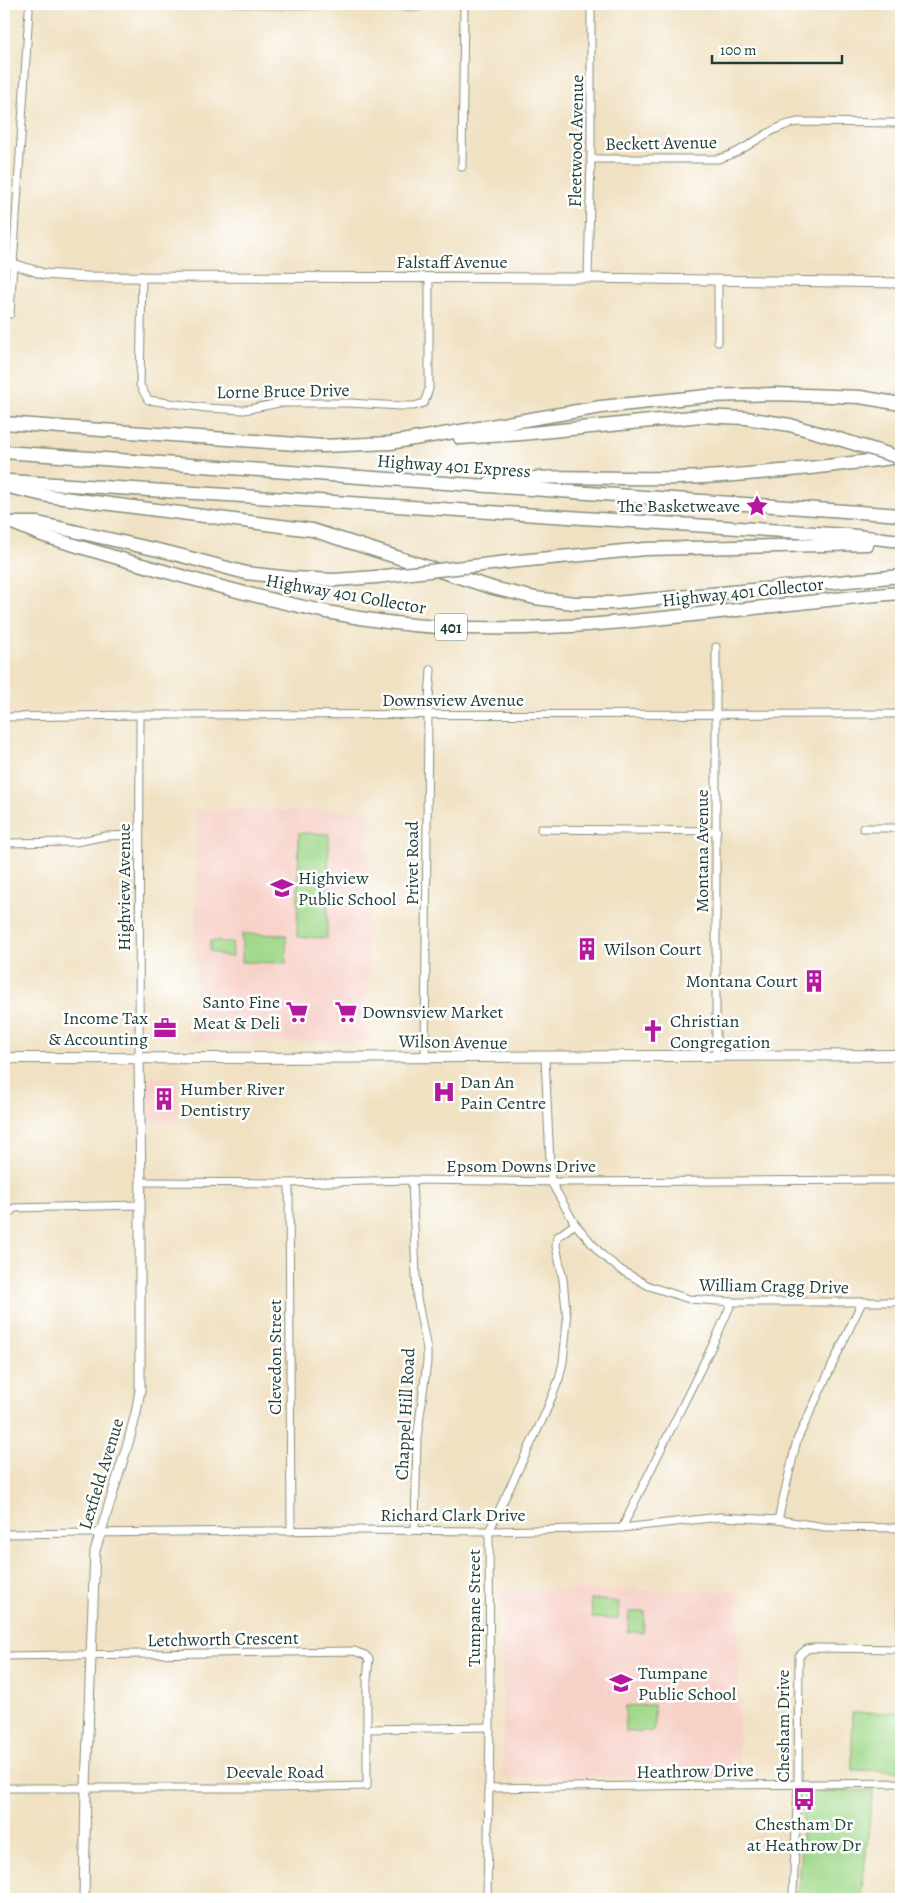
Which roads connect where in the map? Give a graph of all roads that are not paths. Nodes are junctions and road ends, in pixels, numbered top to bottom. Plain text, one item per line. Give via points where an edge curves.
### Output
1 (464, 4) edge
2 (592, 4) edge
3 (29, 10) dead end
4 (901, 123) edge
5 (591, 158) junction
6 (462, 167) dead end
7 (4, 261) edge
8 (13, 265) junction
9 (142, 276) junction
10 (429, 278) junction
11 (588, 278) junction
12 (718, 281) junction
13 (901, 283) edge
14 (10, 314) dead end
15 (718, 342) dead end
16 (901, 404) edge
17 (4, 424) edge
18 (390, 443) junction
19 (4, 452) edge
20 (901, 458) edge
21 (4, 480) edge
22 (465, 485) junction
23 (4, 486) edge
24 (901, 515) edge
25 (8, 521) edge
26 (901, 541) edge
27 (901, 576) edge
28 (901, 594) edge
29 (716, 647) dead end
30 (430, 669) dead end
31 (428, 714) junction
32 (901, 714) edge
33 (140, 715) junction
34 (715, 715) junction
35 (4, 717) edge
36 (863, 828) dead end
37 (901, 828) edge
38 (541, 830) dead end
39 (717, 831) junction
40 (139, 835) junction
41 (4, 843) edge
42 (901, 1055) edge
43 (716, 1056) junction
44 (425, 1057) junction
45 (4, 1058) edge
46 (545, 1058) junction
47 (139, 1059) junction
48 (412, 1180) junction
49 (901, 1180) edge
50 (142, 1182) junction
51 (551, 1182) junction
52 (289, 1183) junction
53 (140, 1205) junction
54 (4, 1219) edge
55 (576, 1224) junction
56 (732, 1302) junction
57 (862, 1302) junction
58 (901, 1302) edge
59 (778, 1520) junction
60 (622, 1528) junction
61 (901, 1528) edge
62 (416, 1530) junction
63 (291, 1531) junction
64 (489, 1531) junction
65 (100, 1532) junction
66 (4, 1534) edge
67 (901, 1605) edge
68 (901, 1649) edge
69 (4, 1656) edge
70 (90, 1656) junction
71 (490, 1727) junction
72 (367, 1729) junction
73 (901, 1783) edge
74 (798, 1784) junction
75 (86, 1787) junction
76 (4, 1788) edge
77 (488, 1788) junction
78 (84, 1899) edge
79 (487, 1899) edge
80 (790, 1899) edge

1 - 6 street
2 - 5 street, Fleetwood Avenue
3 - 8 street
4 - 5 street, Beckett Avenue via 786,124 767,132 733,156 718,159
5 - 11 street, Fleetwood Avenue
7 - 8 street, Falstaff Avenue
8 - 9 street, Falstaff Avenue via 44,274
8 - 14 street
9 - 10 street, Falstaff Avenue
9 - 10 street, Lorne Bruce Drive via 140,385 148,400 244,410 279,403 401,406 424,403 429,389
10 - 11 street, Falstaff Avenue
11 - 12 street, Falstaff Avenue
12 - 13 street, Falstaff Avenue
12 - 15 street
16 - 18 highway via 860,397 707,396 601,407
17 - 18 highway via 323,446
18 - 20 highway, bridge via 701,416 790,425
19 - 22 highway, Highway 401 Express
20 - 22 highway via 710,477 521,477
21 - 26 highway via 837,534
22 - 24 highway, Highway 401 Express
23 - 27 highway via 48,496 312,530 493,588 574,603 616,603
25 - 26 highway, bridge via 38,523 246,572 334,580 645,549
25 - 28 highway, Highway 401 Collector / 401 via 35,534 277,602 357,617 438,627 591,625
29 - 34 street, Montana Avenue
30 - 31 street, Privet Road
31 - 33 street, Downsview Avenue
31 - 34 street, Downsview Avenue
31 - 44 street, Privet Road
32 - 34 street, Downsview Avenue
33 - 35 street, Downsview Avenue
33 - 40 street, Highview Avenue
34 - 39 street, Montana Avenue
36 - 37 street
38 - 39 street
39 - 43 street, Montana Avenue
40 - 41 street via 106,836 76,842
40 - 47 street, Highview Avenue
42 - 43 main road, Wilson Avenue
43 - 46 main road, Wilson Avenue
44 - 46 main road, Wilson Avenue
44 - 47 main road, Wilson Avenue
45 - 47 main road, Wilson Avenue
46 - 51 street, William Cragg Drive
47 - 50 street, Lexfield Avenue
48 - 51 street, Epsom Downs Drive
48 - 52 street, Epsom Downs Drive
48 - 62 street, Chappel Hill Road via 417,1298 427,1355 416,1439
49 - 51 street, Epsom Downs Drive
50 - 52 street, Epsom Downs Drive
50 - 53 street, Lexfield Avenue
51 - 55 street, William Cragg Drive
52 - 63 street, Clevedon Street
53 - 54 street via 14,1208
53 - 65 street, Lexfield Avenue via 140,1390 129,1440
55 - 56 street, William Cragg Drive via 602,1255 636,1280 689,1299
55 - 64 street, Tumpane Street via 557,1238 556,1246 567,1321 559,1379
56 - 57 street, William Cragg Drive
56 - 60 street
57 - 58 street, William Cragg Drive
57 - 59 street via 797,1440
59 - 60 street, Richard Clark Drive via 720,1517
59 - 61 street, Richard Clark Drive via 825,1527
60 - 64 street, Richard Clark Drive
62 - 63 street, Richard Clark Drive
62 - 64 street, Richard Clark Drive
63 - 65 street, Richard Clark Drive
64 - 71 street, Tumpane Street
65 - 66 street, Richard Clark Drive
65 - 70 street, Lexfield Avenue
67 - 68 street
68 - 74 street, Chesham Drive via 813,1648 800,1656
69 - 70 street, Letchworth Crescent
70 - 72 street, Letchworth Crescent via 354,1651 369,1659
70 - 75 street, Lexfield Avenue
71 - 72 street
71 - 77 street, Tumpane Street
72 - 75 street, Deevale Road via 367,1786
73 - 74 street, Heathrow Drive
74 - 77 street, Heathrow Drive
74 - 80 street, Chesham Drive via 793,1893
75 - 76 street, Deevale Road
75 - 78 street, Lexfield Avenue
77 - 79 street, Tumpane Street

